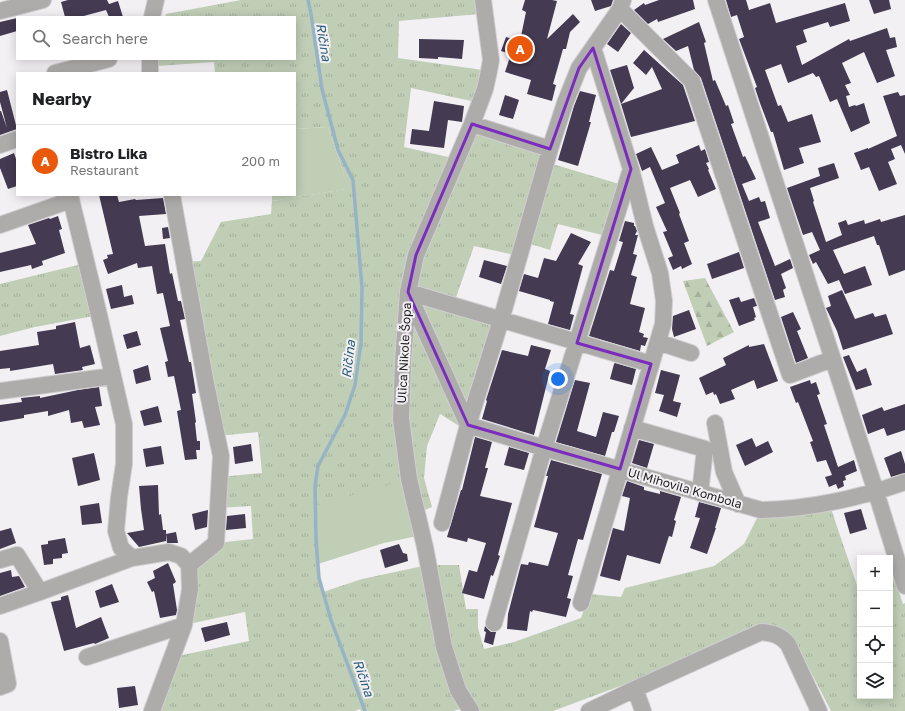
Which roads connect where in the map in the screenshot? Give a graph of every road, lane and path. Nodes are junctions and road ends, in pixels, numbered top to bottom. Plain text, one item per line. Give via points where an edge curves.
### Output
1 (43, 0) edge
2 (156, 0) edge
3 (483, 0) edge
4 (716, 0) edge
5 (621, 5) edge
6 (0, 11) edge
7 (152, 16) edge
8 (593, 48) junction
9 (105, 60) edge
10 (150, 60) edge
11 (59, 72) edge
12 (150, 72) edge
13 (472, 124) junction
14 (16, 138) edge
15 (0, 145) edge
16 (550, 149) junction
17 (631, 169) junction
18 (172, 196) edge
19 (70, 197) edge
20 (0, 225) edge
21 (407, 297) junction
22 (501, 320) junction
23 (658, 342) junction
24 (577, 343) junction
25 (691, 353) dead end
26 (832, 359) junction
27 (651, 364) junction
28 (113, 376) junction
29 (0, 391) edge
30 (715, 423) dead end
31 (468, 425) junction
32 (632, 428) junction
33 (544, 448) junction
34 (620, 469) junction
35 (905, 482) edge
36 (876, 492) junction
37 (700, 493) junction
38 (738, 504) junction
39 (442, 522) dead end
40 (132, 558) junction
41 (0, 560) edge
42 (189, 565) junction
43 (905, 586) edge
44 (40, 592) junction
45 (581, 603) dead end
46 (0, 606) edge
47 (494, 623) dead end
48 (184, 625) junction
49 (0, 641) edge
50 (87, 657) dead end
51 (0, 687) edge
52 (634, 689) junction
53 (152, 711) edge
54 (471, 711) edge
55 (589, 711) edge
56 (643, 711) edge
57 (819, 711) edge

1 - 6 street
2 - 7 street
3 - 13 street, Ulica Nikole Šopa via 490,60 485,89
4 - 26 street
5 - 8 street
5 - 26 street via 692,81 790,375
8 - 16 street via 579,68
8 - 17 street
9 - 11 street
10 - 12 street
13 - 16 street
13 - 21 street, Ulica Nikole Šopa via 416,254
14 - 15 street
16 - 22 street
17 - 23 street via 660,273 664,301 663,324
17 - 24 street
18 - 42 street via 221,456 216,543
19 - 20 street
19 - 28 street
21 - 22 street
21 - 31 street
21 - 54 street, Ulica Nikole Šopa via 401,419 409,479 444,647 458,690
22 - 24 street
22 - 31 street
23 - 25 street
23 - 27 street
24 - 27 street
24 - 33 street
26 - 36 street
27 - 32 street
28 - 29 street
28 - 40 street via 124,424 124,464 116,531 121,548
30 - 38 street via 724,472
31 - 33 street, Ul Mihovila Kombola
31 - 39 street
32 - 34 street
32 - 37 street via 705,448
33 - 34 street, Ul Mihovila Kombola
33 - 47 street
34 - 37 street, Ul Mihovila Kombola
34 - 45 street
35 - 36 street, Ul Mihovila Kombola
36 - 38 street, Ul Mihovila Kombola via 786,510 762,510
36 - 43 street
37 - 38 street, Ul Mihovila Kombola
40 - 42 street via 169,552 181,556
40 - 44 street
41 - 44 street via 17,554
42 - 48 street via 190,589
44 - 46 street
48 - 50 street
48 - 53 street
49 - 51 street via 8,684
52 - 55 street
52 - 56 street
52 - 57 street via 761,632 774,633 788,644

